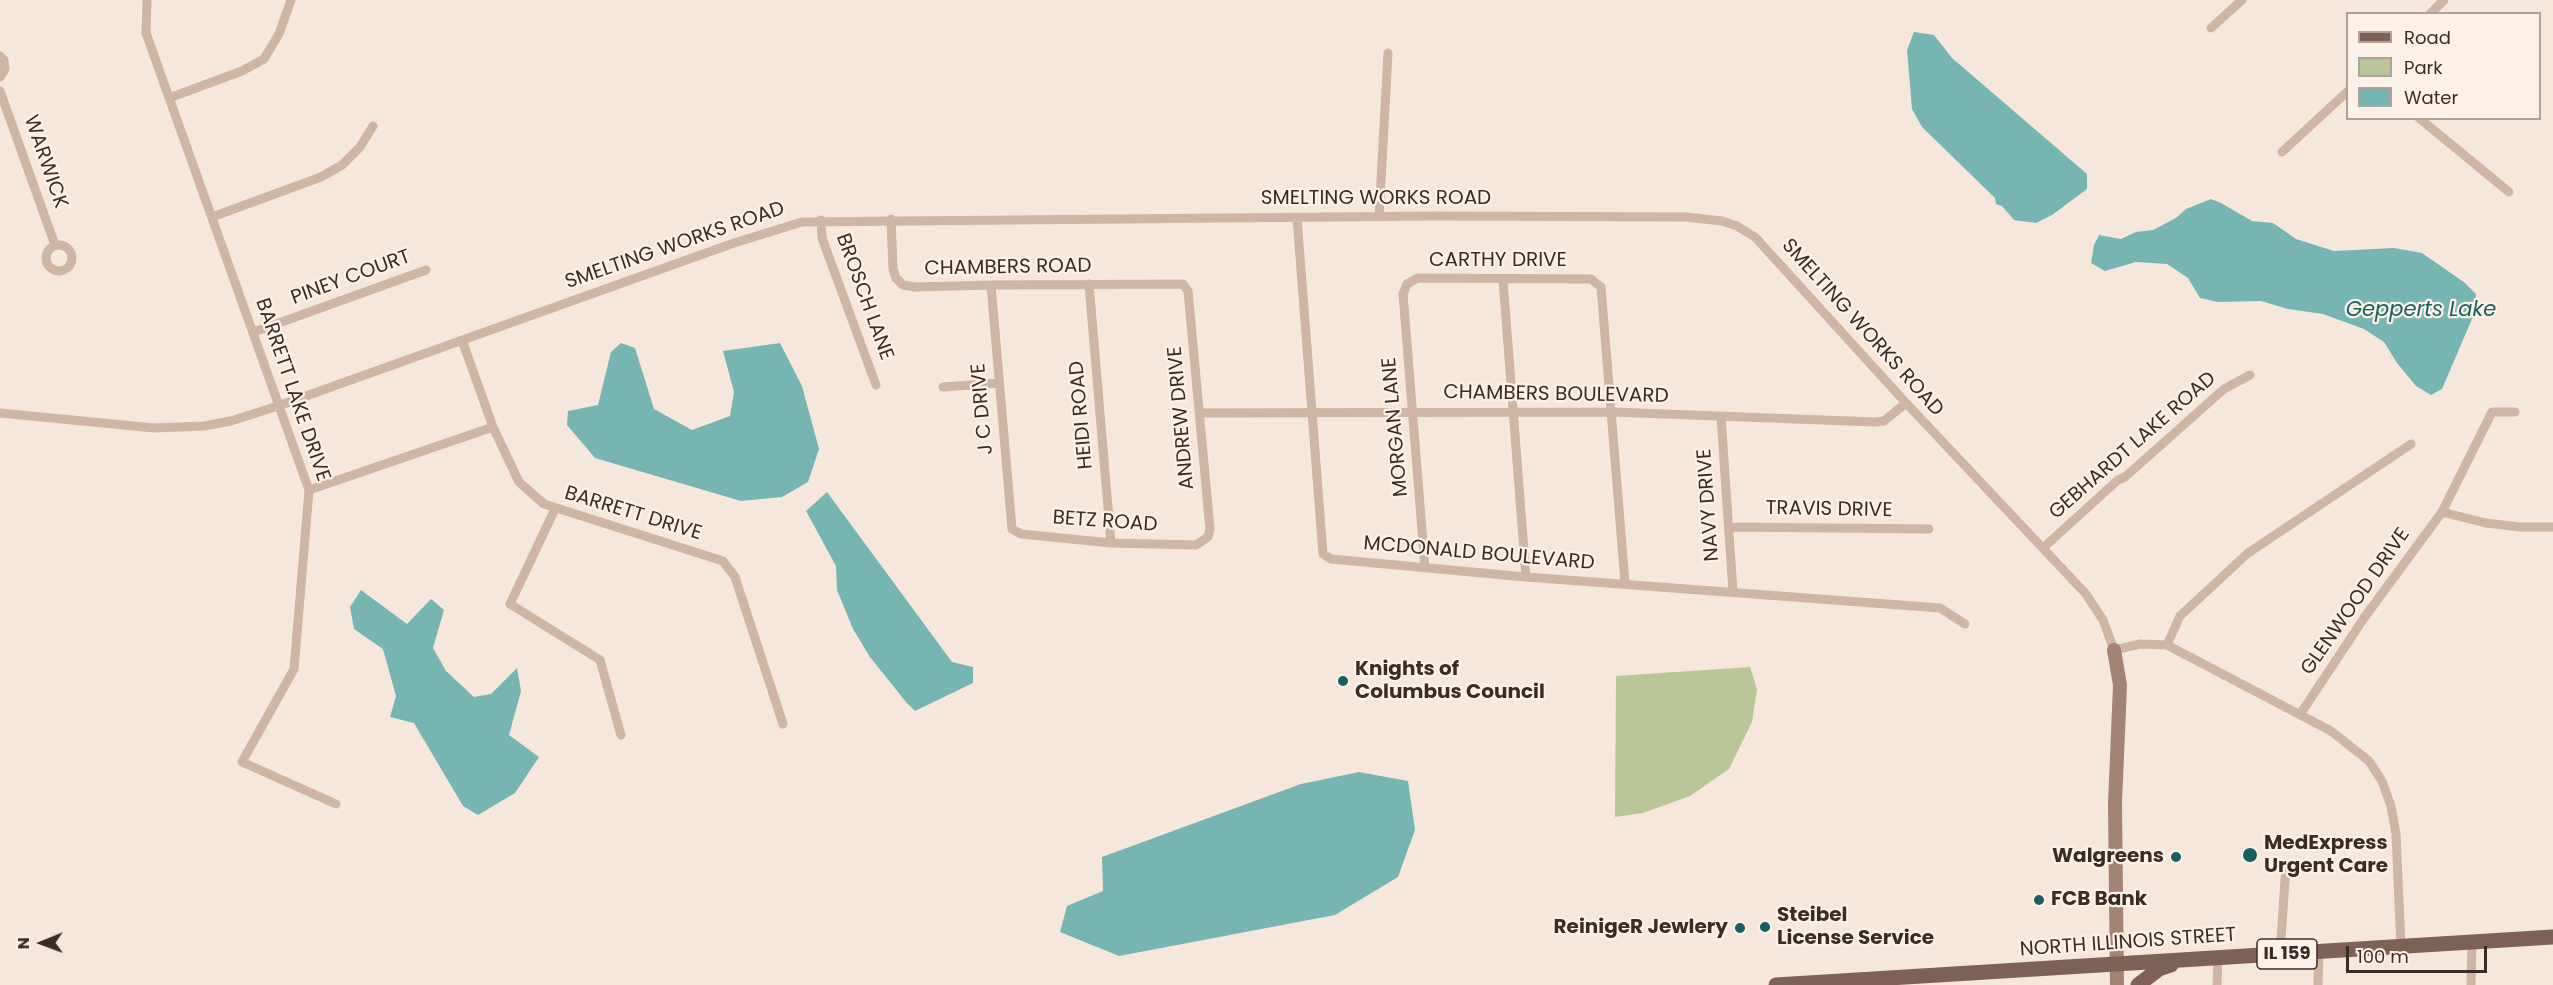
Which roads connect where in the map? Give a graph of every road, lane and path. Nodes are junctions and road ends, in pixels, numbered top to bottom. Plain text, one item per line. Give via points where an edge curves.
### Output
1 (147, 0) edge
2 (291, 0) edge
3 (2242, 0) edge
4 (2444, 0) edge
5 (2432, 12) edge
6 (2211, 28) dead end
7 (1388, 53) dead end
8 (0, 56) edge
9 (0, 77) edge
10 (0, 91) edge
11 (2346, 93) edge
12 (169, 98) junction
13 (2421, 120) edge
14 (373, 126) dead end
15 (2282, 152) dead end
16 (2509, 192) dead end
17 (212, 217) junction
18 (1378, 217) junction
19 (1297, 218) junction
20 (891, 219) junction
21 (821, 220) junction
22 (55, 245) dead end
23 (426, 270) dead end
24 (1503, 280) junction
25 (1089, 284) junction
26 (1183, 284) joint
27 (1407, 284) joint
28 (991, 285) junction
29 (254, 332) junction
30 (462, 340) junction
31 (2250, 375) dead end
32 (999, 383) junction
33 (876, 385) dead end
34 (943, 387) dead end
35 (1906, 403) junction
36 (278, 406) junction
37 (1413, 411) junction
38 (1512, 411) junction
39 (1311, 412) junction
40 (1612, 412) junction
41 (2515, 412) dead end
42 (0, 413) edge
43 (1200, 413) junction
44 (1721, 417) junction
45 (493, 427) junction
46 (2411, 444) dead end
47 (309, 490) junction
48 (555, 509) junction
49 (2442, 512) junction
50 (1729, 527) junction
51 (2553, 527) edge
52 (1012, 529) joint
53 (1929, 529) dead end
54 (1111, 543) junction
55 (1196, 545) joint
56 (2043, 548) junction
57 (1425, 568) junction
58 (1526, 577) junction
59 (1625, 583) junction
60 (1733, 591) junction
61 (1965, 624) dead end
62 (2167, 645) junction
63 (2114, 650) junction
64 (2301, 713) junction
65 (783, 724) dead end
66 (621, 735) dead end
67 (336, 804) dead end
68 (2286, 866) dead end
69 (2553, 938) edge
70 (2472, 942) junction
71 (2401, 947) junction
72 (2319, 952) junction
73 (2280, 954) junction
74 (2218, 958) junction
75 (2181, 960) junction
76 (2116, 964) junction
77 (1776, 985) edge
78 (2117, 985) edge
79 (2138, 985) edge
80 (2217, 985) edge
81 (2318, 985) edge
82 (2471, 985) edge

1 - 12 street, BARRETT LAKE DRIVE via 146,33
2 - 12 street via 279,34 264,59
3 - 6 street
4 - 5 street
7 - 18 street
8 - 9 street via 5,69
10 - 22 street, WARWICK
11 - 15 street
12 - 17 street, BARRETT LAKE DRIVE
13 - 16 street
14 - 17 street via 342,165 321,177
17 - 29 street, BARRETT LAKE DRIVE
18 - 19 street, SMELTING WORKS ROAD
18 - 35 street, SMELTING WORKS ROAD via 1686,217 1737,226 1755,237
19 - 20 street, SMELTING WORKS ROAD
19 - 39 street, MCDONALD BOULEVARD
20 - 21 street, SMELTING WORKS ROAD
20 - 28 street, CHAMBERS ROAD via 893,269 903,285
21 - 30 street, SMELTING WORKS ROAD via 768,231
21 - 33 street, BROSCH LANE via 822,238
23 - 29 street, PINEY COURT
24 - 27 street, CARTHY DRIVE via 1418,278
24 - 38 street
24 - 40 street, CARTHY DRIVE via 1591,279 1601,287
25 - 26 street, CHAMBERS ROAD
25 - 28 street, CHAMBERS ROAD
25 - 54 street, HEIDI ROAD
26 - 43 street, ANDREW DRIVE via 1188,291
27 - 37 street, MORGAN LANE via 1403,294
28 - 32 street, J C DRIVE
29 - 36 street, BARRETT LAKE DRIVE
30 - 36 street, SMELTING WORKS ROAD
30 - 45 street, BARRETT DRIVE
31 - 56 street, GEBHARDT LAKE ROAD via 2224,388
32 - 34 street
32 - 52 street, J C DRIVE
35 - 44 street, CHAMBERS BOULEVARD via 1884,421 1875,422
35 - 56 street, SMELTING WORKS ROAD
36 - 42 street, SMELTING WORKS ROAD via 231,421 178,428
36 - 47 street, BARRETT LAKE DRIVE
37 - 38 street, CHAMBERS BOULEVARD
37 - 39 street, CHAMBERS BOULEVARD
37 - 57 street, MORGAN LANE
38 - 40 street, CHAMBERS BOULEVARD
38 - 58 street
39 - 43 street, CHAMBERS BOULEVARD
39 - 57 street, MCDONALD BOULEVARD via 1323,554 1331,559
40 - 44 street, CHAMBERS BOULEVARD
40 - 59 street
41 - 49 street, GLENWOOD DRIVE via 2492,412
43 - 55 street, ANDREW DRIVE via 1210,529 1208,537
44 - 50 street, NAVY DRIVE
45 - 47 street
45 - 48 street, BARRETT DRIVE via 519,482 543,504
46 - 62 street via 2248,553 2180,616
47 - 67 street, BARRETT LAKE DRIVE via 294,669 242,762
48 - 65 street, BARRETT DRIVE via 723,561 735,577
48 - 66 street via 510,604 600,660
49 - 51 street via 2486,523
49 - 64 street, GLENWOOD DRIVE
50 - 53 street, TRAVIS DRIVE
50 - 60 street, NAVY DRIVE
52 - 54 street, BETZ ROAD via 1021,534
54 - 55 street, BETZ ROAD
56 - 63 street, SMELTING WORKS ROAD via 2086,594 2103,621
57 - 58 street, MCDONALD BOULEVARD
58 - 59 street, MCDONALD BOULEVARD
59 - 60 street, MCDONALD BOULEVARD
60 - 61 street, MCDONALD BOULEVARD via 1940,608
62 - 63 street via 2140,644
62 - 64 street
63 - 76 street via 2120,685 2115,803
64 - 71 street via 2354,747 2382,781 2396,834
68 - 73 street
69 - 70 main road, NORTH ILLINOIS STREET / IL 159
70 - 71 main road, NORTH ILLINOIS STREET / IL 159
70 - 82 street
71 - 72 main road, NORTH ILLINOIS STREET / IL 159
72 - 73 main road, NORTH ILLINOIS STREET / IL 159
72 - 81 street
73 - 74 main road, NORTH ILLINOIS STREET / IL 159
74 - 75 main road, NORTH ILLINOIS STREET / IL 159
74 - 80 street
75 - 76 main road, NORTH ILLINOIS STREET / IL 159
75 - 79 main road via 2159,969
76 - 77 main road, NORTH ILLINOIS STREET / IL 159
76 - 78 street

